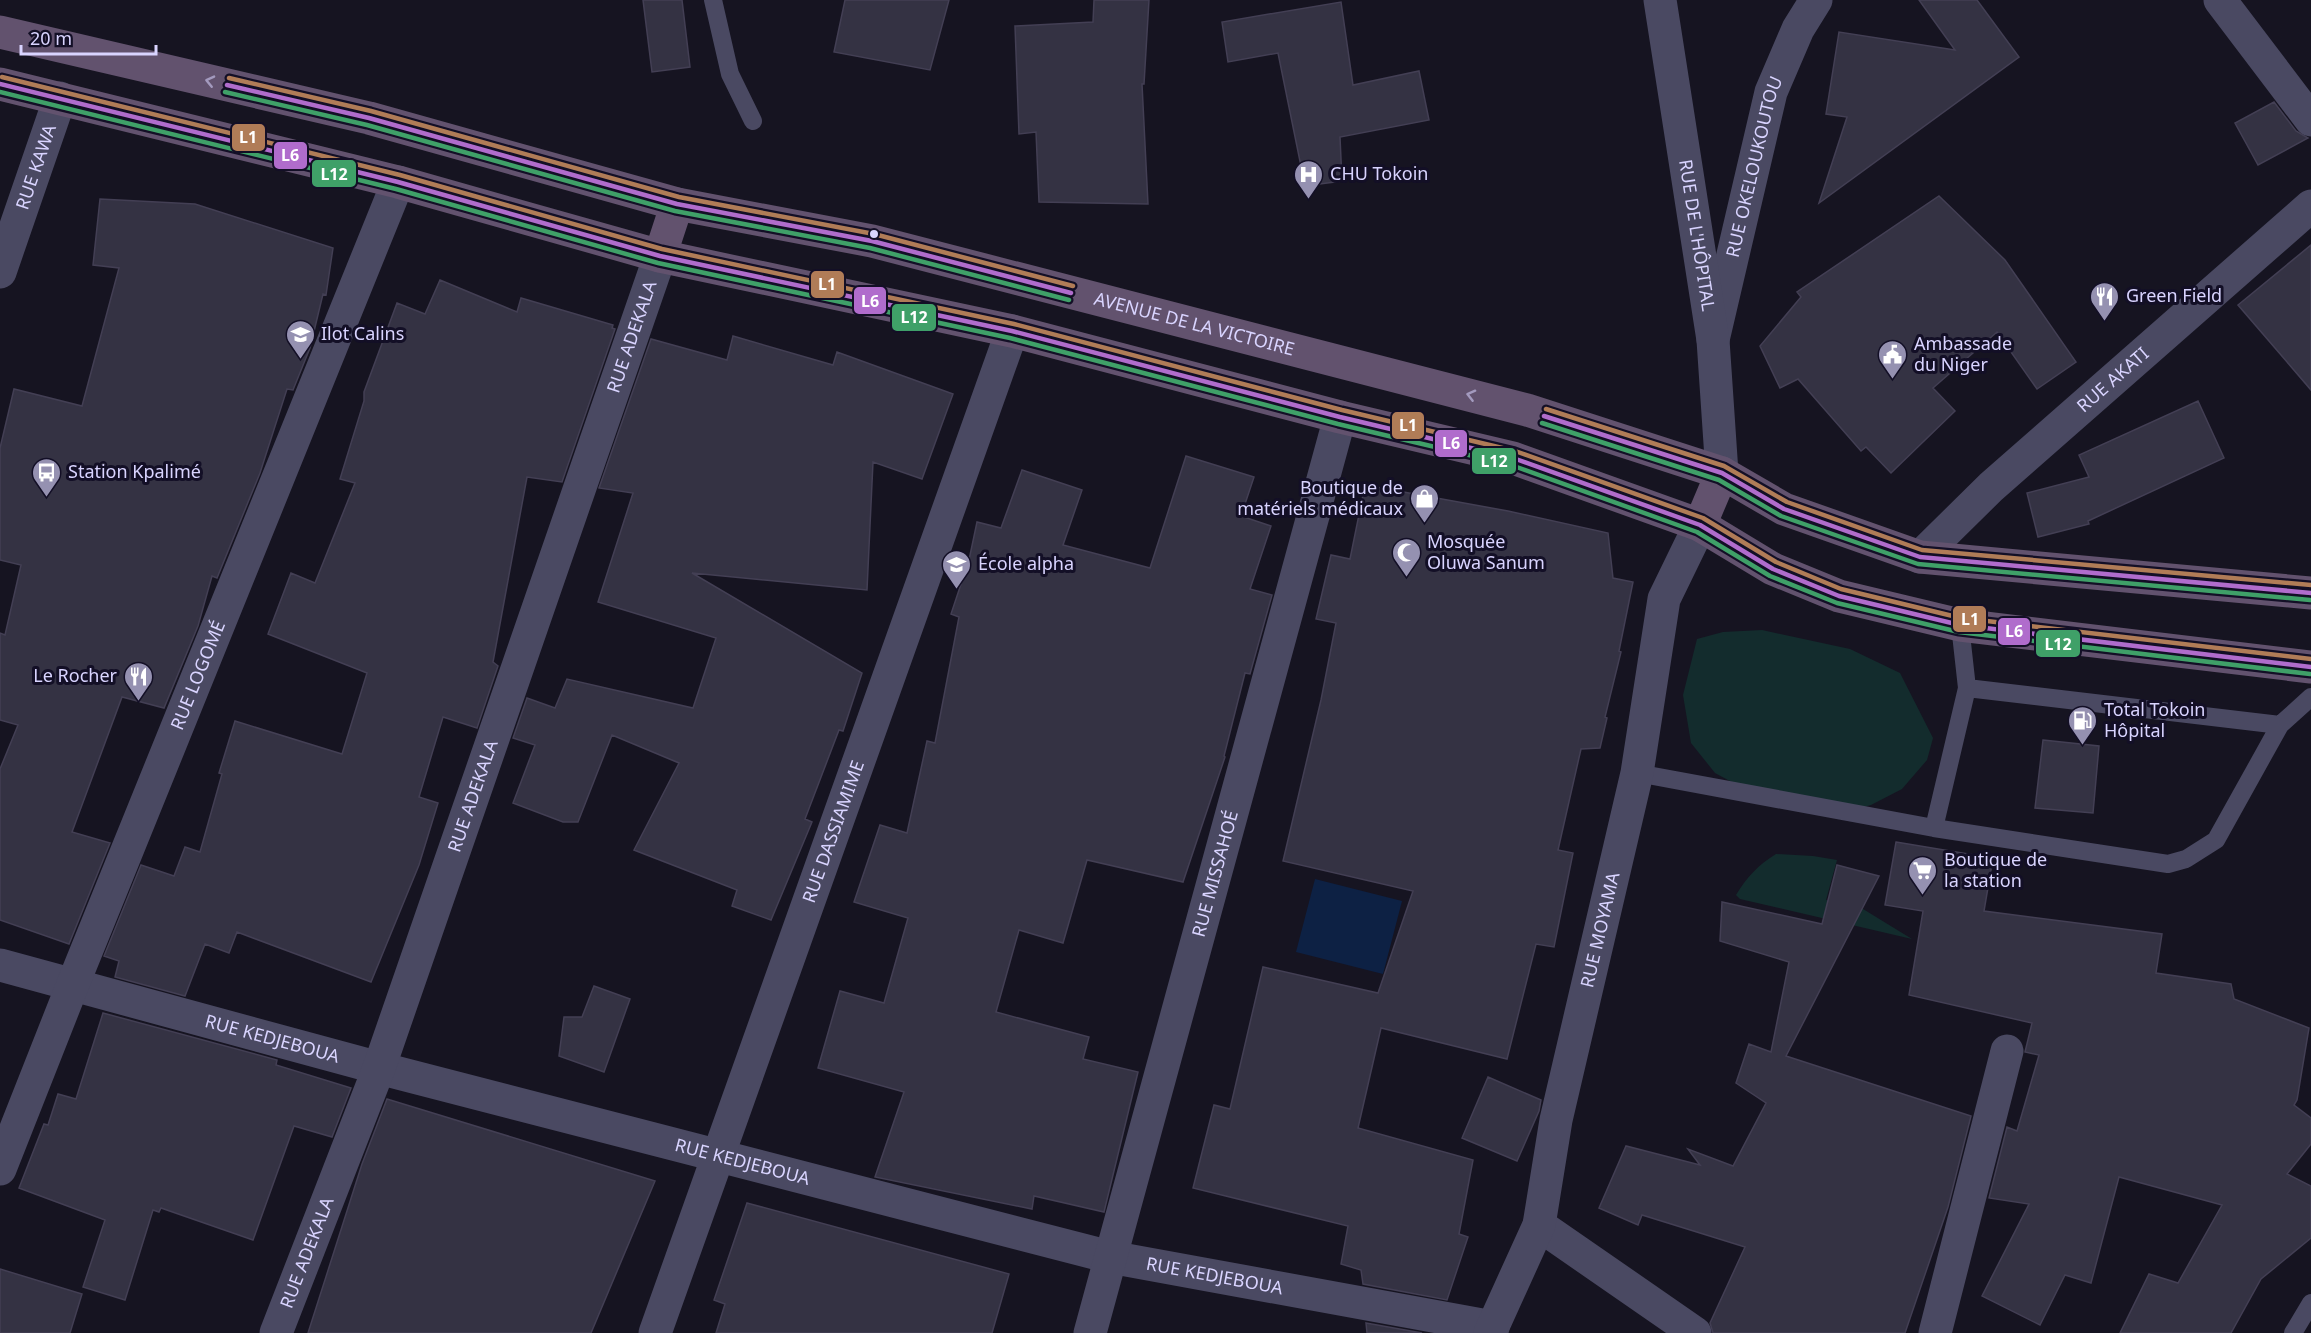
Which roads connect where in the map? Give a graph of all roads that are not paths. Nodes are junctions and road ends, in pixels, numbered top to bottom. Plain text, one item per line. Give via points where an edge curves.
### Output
1 (713, 0) edge
2 (1660, 0) edge
3 (1816, 0) edge
4 (2220, 0) edge
5 (0, 32) edge
6 (0, 84) edge
7 (60, 98) junction
8 (753, 120) dead end
9 (2311, 120) edge
10 (398, 182) junction
11 (677, 204) junction
12 (2311, 206) edge
13 (660, 256) junction
14 (0, 272) edge
15 (1012, 330) junction
16 (1713, 340) junction
17 (1340, 417) junction
18 (1722, 473) junction
19 (1700, 525) junction
20 (1920, 556) junction
21 (2311, 593) edge
22 (1960, 625) junction
23 (2311, 667) edge
24 (1967, 688) junction
25 (2311, 697) edge
26 (2280, 725) junction
27 (1637, 773) junction
28 (1934, 828) junction
29 (0, 965) edge
30 (73, 984) junction
31 (2007, 1051) dead end
32 (379, 1068) junction
33 (719, 1155) junction
34 (0, 1169) edge
35 (1539, 1225) junction
36 (1110, 1257) junction
37 (2311, 1303) edge
38 (1491, 1330) edge
39 (276, 1333) edge
40 (655, 1333) edge
41 (1090, 1333) edge
42 (1695, 1333) edge
43 (1935, 1333) edge
44 (2293, 1333) edge

1 - 8 lane via 730,74
2 - 16 street, RUE DE L'HÔPITAL
3 - 16 street, RUE OKELOUKOUTOU via 1797,29 1771,92
4 - 9 street
11 -> 5 highway, AVENUE DE LA VICTOIRE via 369,118
6 - 7 highway
7 - 10 highway
7 - 14 street, RUE KAWA
10 - 13 highway
10 - 30 street, RUE LOGOMÉ
11 - 13 highway
18 -> 11 highway, AVENUE DE LA VICTOIRE via 1527,410 883,244
12 - 20 street, RUE AKATI via 1991,487
13 - 15 highway
13 - 32 street, RUE ADEKALA
15 - 17 highway
15 - 33 street, RUE DASSIAMIME
16 - 18 street, RUE DE L'HÔPITAL
17 - 19 highway via 1513,458
17 - 36 street, RUE MISSAHOÉ
18 - 19 highway
18 - 20 highway, AVENUE DE LA VICTOIRE via 1784,509
19 - 22 highway via 1773,569 1839,596
19 - 27 street, RUE MOYAMA via 1664,600
20 - 21 highway, AVENUE DE LA VICTOIRE
22 - 23 highway
22 - 24 lane
24 - 26 lane
24 - 28 lane
25 - 26 lane
26 - 28 lane via 2216,840 2186,859 2168,864
27 - 28 lane
27 - 35 street, RUE MOYAMA via 1556,1120
29 - 30 street, RUE KEDJEBOUA
30 - 32 street, RUE KEDJEBOUA
30 - 34 street, RUE LOGOMÉ
31 - 43 street
32 - 33 street, RUE KEDJEBOUA
32 - 39 street, RUE ADEKALA
33 - 36 street, RUE KEDJEBOUA
33 - 40 street, RUE DASSIAMIME
35 - 38 street, RUE MOYAMA
35 - 42 street
36 - 38 street, RUE KEDJEBOUA
36 - 41 street, RUE MISSAHOÉ
37 - 44 lane

